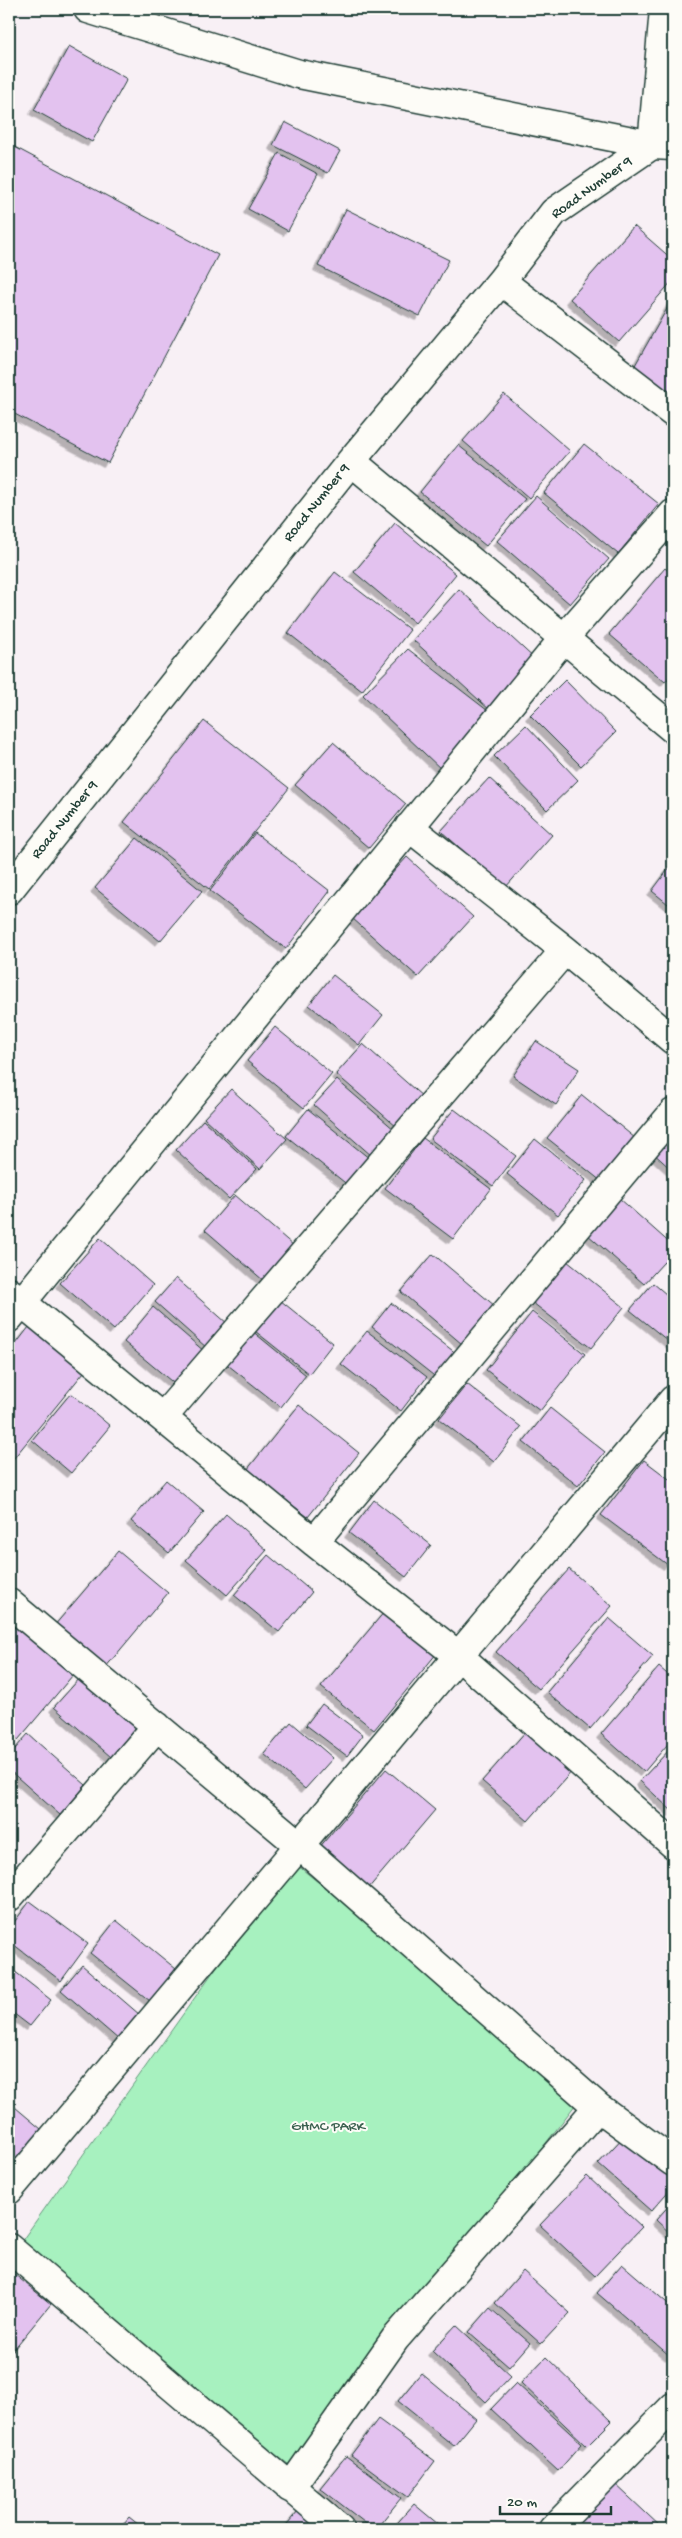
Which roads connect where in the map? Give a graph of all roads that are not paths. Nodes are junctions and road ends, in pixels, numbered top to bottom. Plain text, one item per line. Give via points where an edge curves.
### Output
1 (88, 9) edge
2 (664, 9) edge
3 (121, 14) edge
4 (663, 145) edge
5 (501, 281) junction
6 (673, 413) edge
7 (351, 460) junction
8 (673, 514) edge
9 (564, 638) junction
10 (673, 729) edge
11 (409, 827) junction
12 (9, 890) edge
13 (565, 950) junction
14 (673, 1040) edge
15 (673, 1113) edge
16 (13, 1305) edge
17 (673, 1400) edge
18 (163, 1417) junction
19 (314, 1542) junction
20 (9, 1603) edge
21 (460, 1657) junction
22 (157, 1726) junction
23 (298, 1844) junction
24 (673, 1844) edge
25 (9, 1897) edge
26 (598, 2107) junction
27 (673, 2162) edge
28 (9, 2190) edge
29 (9, 2248) edge
30 (673, 2407) edge
31 (290, 2488) junction
32 (340, 2529) edge
33 (553, 2529) edge

1 - 3 street
2 - 4 street
3 - 4 street via 299,74
4 - 5 street, Road Number 9 via 554,212
5 - 6 street
5 - 7 street, Road Number 9
7 - 9 street
7 - 12 street, Road Number 9
8 - 9 street
9 - 10 street
9 - 11 street
11 - 13 street
11 - 16 street
13 - 14 street
13 - 18 street
15 - 19 street
16 - 18 street
17 - 21 street
18 - 19 street
19 - 21 street
20 - 22 street
21 - 23 street
21 - 24 street
22 - 23 street
22 - 25 street
23 - 26 street
23 - 28 street
26 - 27 street
26 - 31 street via 395,2339
29 - 31 street
30 - 33 street
31 - 32 street

